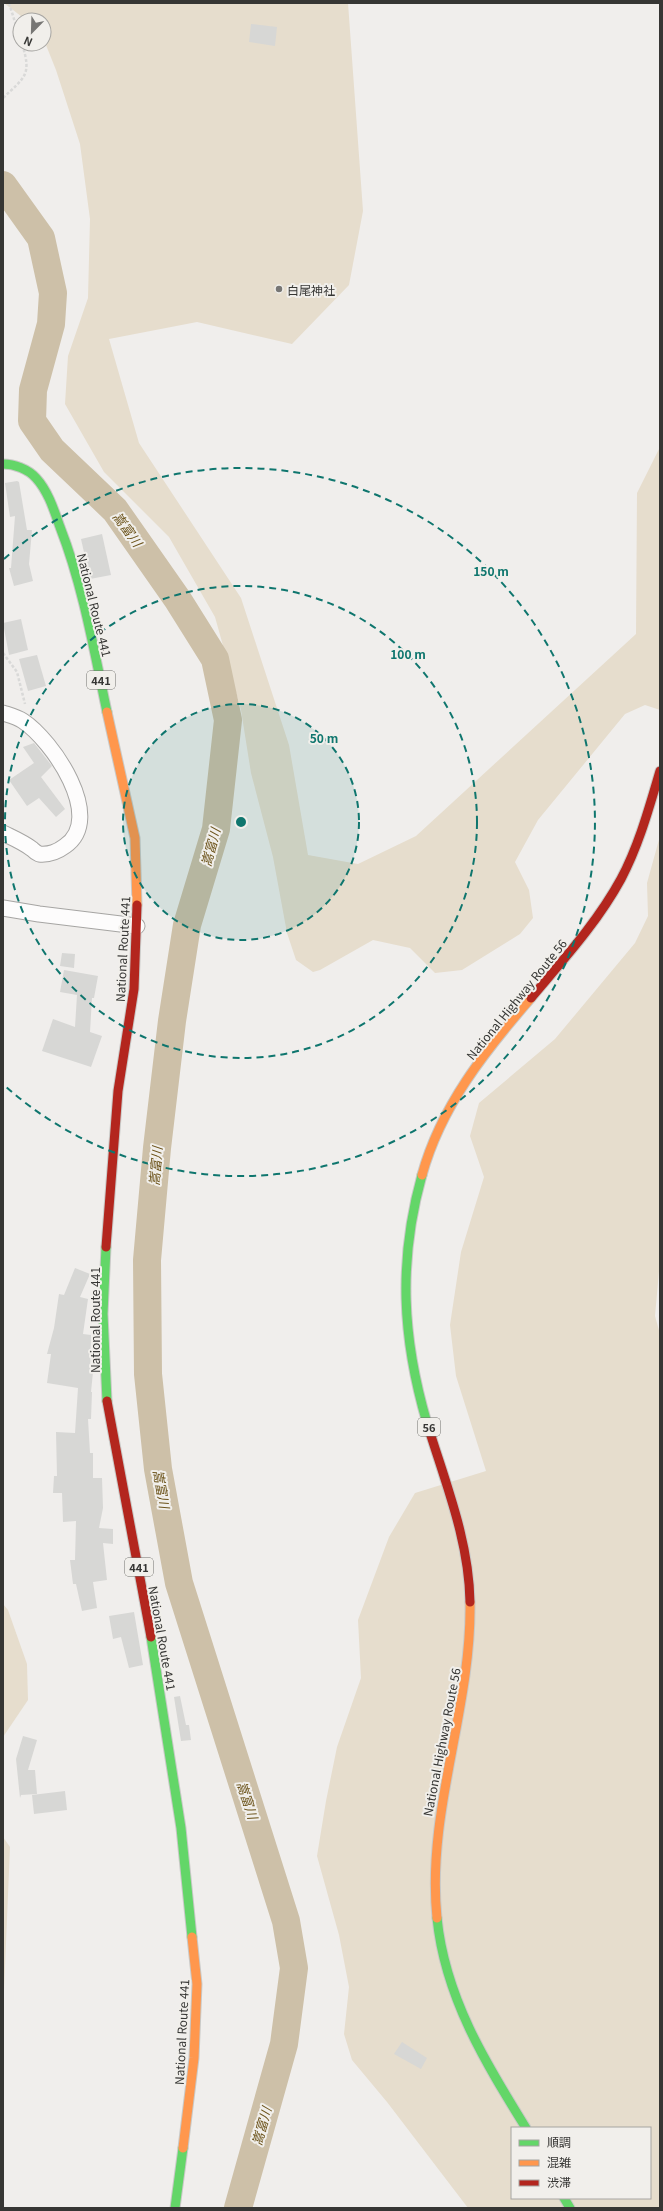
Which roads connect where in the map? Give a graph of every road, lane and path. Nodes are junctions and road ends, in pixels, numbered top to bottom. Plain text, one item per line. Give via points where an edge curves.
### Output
1 (9, 3) edge
2 (12, 13) edge
3 (25, 52) edge
4 (3, 98) edge
5 (3, 464) edge
6 (3, 652) edge
7 (3, 713) edge
8 (22, 721) junction
9 (660, 771) edge
10 (3, 833) edge
11 (3, 908) edge
12 (137, 926) junction
13 (525, 2127) edge
14 (565, 2199) edge
15 (175, 2208) edge
16 (570, 2208) edge

1 - 2 path
3 - 4 path via 28,62 23,80
5 - 12 highway, National Route 441 / 441 via 13,464 35,477 50,500 70,553 136,838
6 - 8 path via 17,672 25,699
7 - 8 street
8 - 10 street via 49,745 69,775 79,805 78,829 70,843 55,853 44,854 38,854 21,841
9 - 13 highway, National Highway Route 56 / 56 via 640,838 614,891 569,954 478,1061 449,1110 424,1168 413,1208 404,1272 407,1333 415,1381 452,1499 467,1561 470,1624 468,1678 436,1836 435,1896 442,1956 457,2004 483,2058
11 - 12 street
12 - 15 highway, National Route 441 / 441 via 134,989 118,1091 103,1314 107,1403 159,1680 181,1828 198,1984 194,2058
14 - 16 highway

